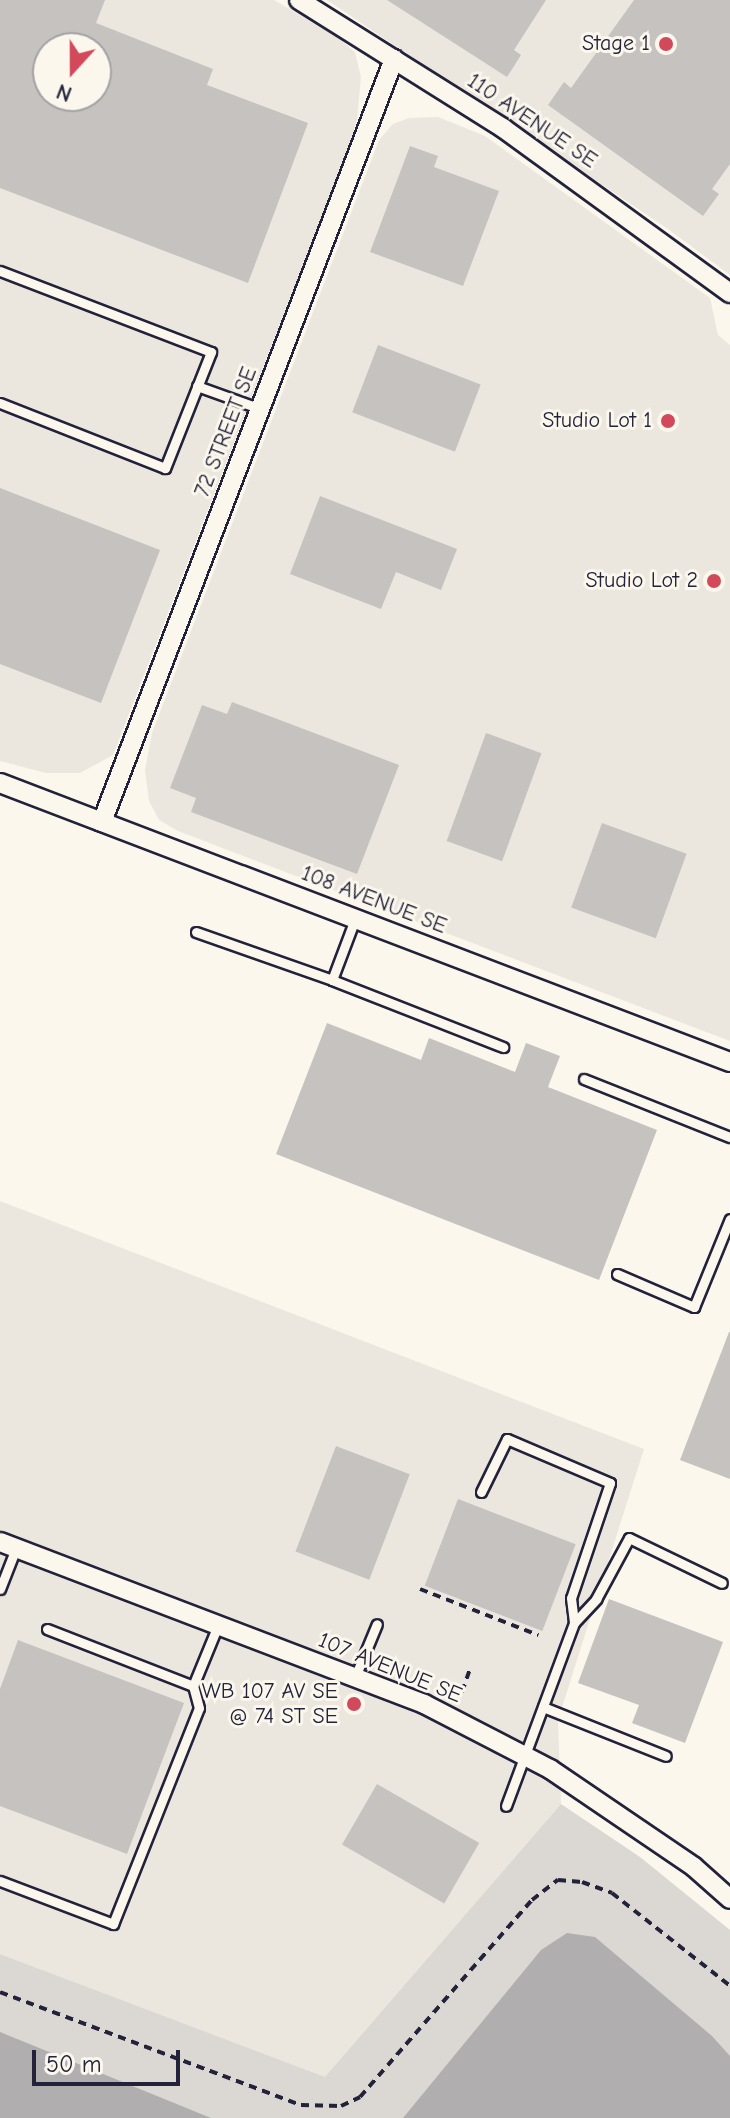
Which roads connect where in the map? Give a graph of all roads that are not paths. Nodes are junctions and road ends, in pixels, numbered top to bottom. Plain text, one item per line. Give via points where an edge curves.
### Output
1 (299, 0) edge
2 (394, 59) junction
3 (0, 271) edge
4 (730, 293) edge
5 (197, 386) junction
6 (0, 403) edge
7 (261, 409) junction
8 (0, 783) edge
9 (102, 822) junction
10 (355, 919) junction
11 (196, 932) dead end
12 (332, 980) junction
13 (503, 1047) dead end
14 (730, 1062) edge
15 (584, 1079) dead end
16 (730, 1137) edge
17 (730, 1219) edge
18 (617, 1274) dead end
19 (481, 1492) dead end
20 (8, 1545) edge
21 (722, 1583) dead end
22 (0, 1589) edge
23 (574, 1623) junction
24 (377, 1624) dead end
25 (218, 1625) junction
26 (47, 1629) dead end
27 (355, 1677) junction
28 (193, 1686) junction
29 (543, 1707) junction
30 (525, 1755) junction
31 (666, 1756) dead end
32 (506, 1806) dead end
33 (0, 1881) edge
34 (730, 1899) edge

1 - 2 street, 110 AVENUE SE
2 - 4 street, 110 AVENUE SE via 535,151
2 - 7 street, 72 STREET SE
3 - 5 lane via 211,352
5 - 6 lane via 165,468
5 - 7 lane
7 - 9 street, 72 STREET SE
8 - 9 street, 108 AVENUE SE
9 - 10 street, 108 AVENUE SE
10 - 12 lane
10 - 14 street, 108 AVENUE SE
11 - 12 lane
12 - 13 lane
15 - 16 lane
17 - 18 lane via 694,1307
19 - 23 lane via 507,1439 610,1483 571,1598
20 - 22 lane
20 - 25 street, 107 AVENUE SE
21 - 23 lane via 629,1538 596,1599
23 - 29 lane
24 - 27 lane
25 - 27 street, 107 AVENUE SE
25 - 28 lane
26 - 28 lane
27 - 30 street, 107 AVENUE SE via 424,1704
28 - 33 lane via 199,1708 113,1924
29 - 30 lane
29 - 31 lane
30 - 32 lane
30 - 34 street, 107 AVENUE SE via 694,1867

